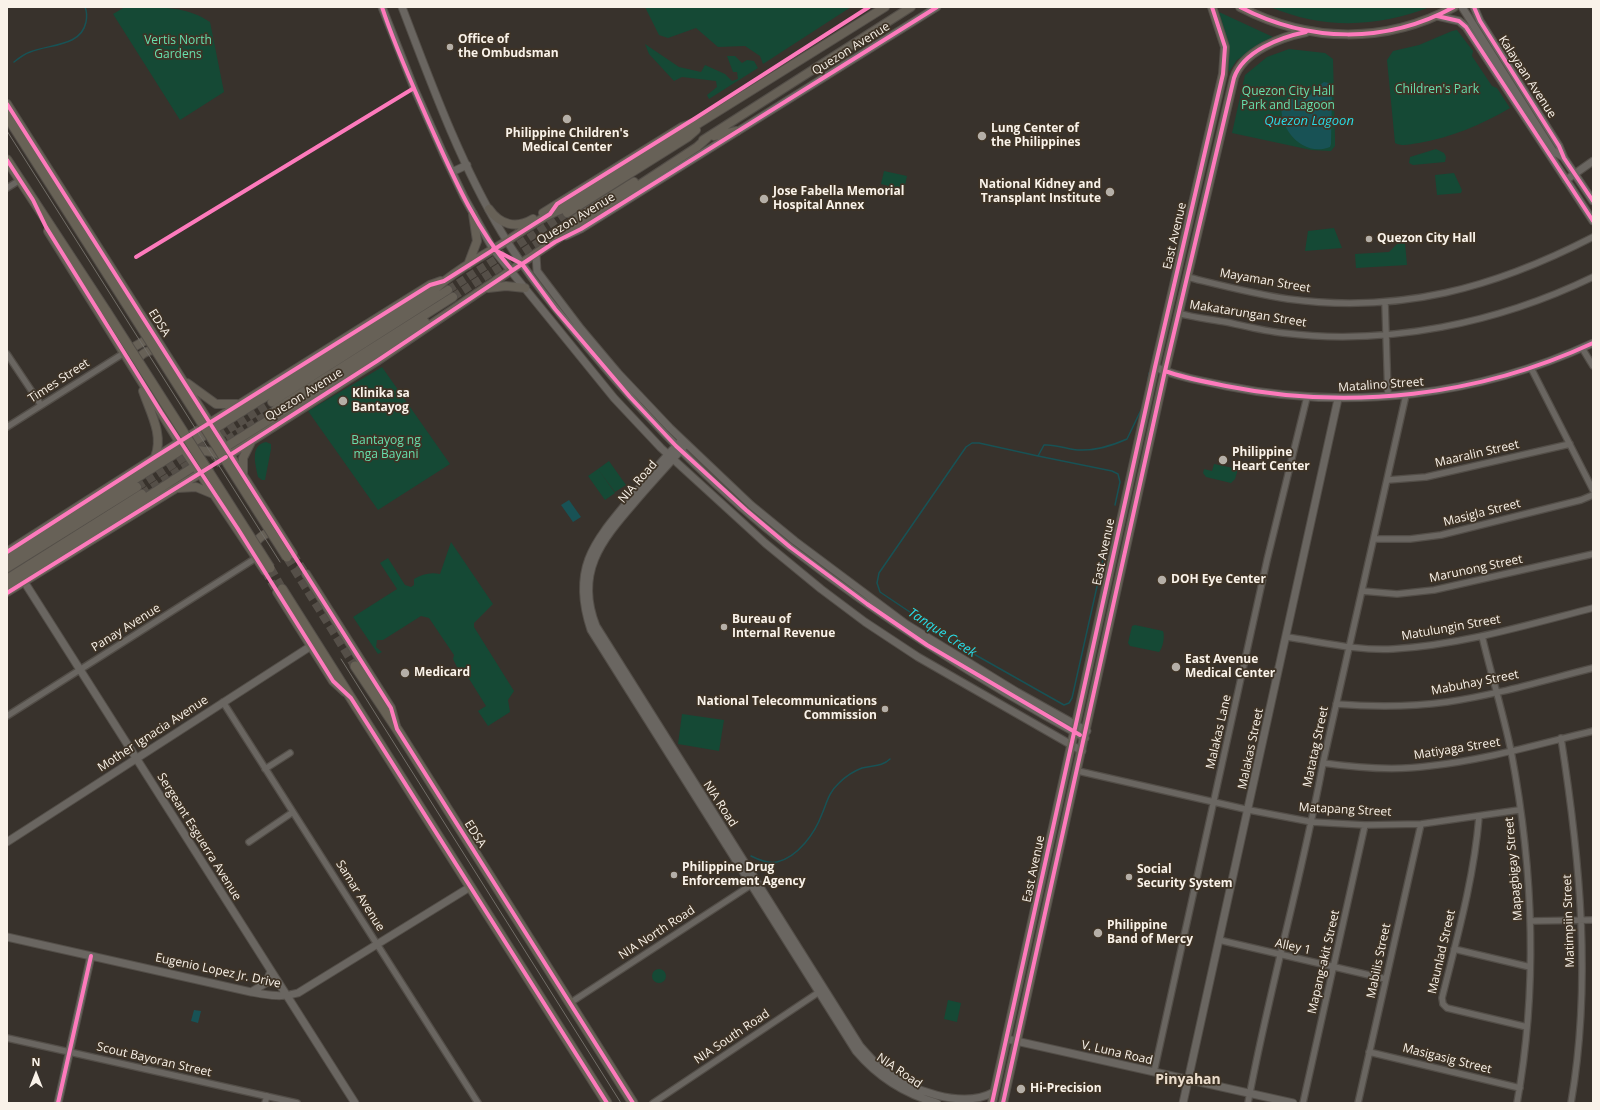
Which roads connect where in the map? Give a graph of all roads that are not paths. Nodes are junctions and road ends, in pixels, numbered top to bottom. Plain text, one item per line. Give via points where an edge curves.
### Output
1 (382, 7) edge
2 (402, 7) edge
3 (885, 7) edge
4 (911, 7) edge
5 (937, 7) edge
6 (1212, 7) edge
7 (1240, 7) edge
8 (1454, 7) edge
9 (1462, 7) edge
10 (1474, 7) edge
11 (1438, 16) junction
12 (1469, 24) junction
13 (1306, 32) junction
14 (7, 104) edge
15 (7, 116) edge
16 (712, 116) junction
17 (737, 131) junction
18 (707, 138) junction
19 (707, 150) junction
20 (1553, 150) junction
21 (1564, 157) junction
22 (7, 160) edge
23 (1554, 161) junction
24 (1593, 161) edge
25 (467, 165) junction
26 (452, 172) junction
27 (1575, 174) junction
28 (20, 180) junction
29 (1566, 180) junction
30 (7, 188) edge
31 (33, 200) junction
32 (1593, 201) edge
33 (557, 204) junction
34 (489, 209) junction
35 (567, 213) tunnel mouth
36 (474, 214) junction
37 (550, 214) junction
38 (572, 221) tunnel mouth
39 (1593, 221) edge
40 (1593, 237) edge
41 (507, 241) junction
42 (555, 242) junction
43 (493, 249) junction
44 (536, 254) junction
45 (522, 264) junction
46 (467, 266) junction
47 (512, 270) junction
48 (1187, 277) junction
49 (1593, 277) edge
50 (444, 281) junction
51 (525, 288) junction
52 (448, 290) tunnel mouth
53 (481, 290) junction
54 (453, 297) tunnel mouth
55 (466, 300) junction
56 (1384, 302) junction
57 (1178, 313) junction
58 (151, 330) junction
59 (1385, 334) junction
60 (1593, 343) edge
61 (1582, 348) junction
62 (164, 351) junction
63 (124, 353) junction
64 (7, 354) edge
65 (1593, 366) edge
66 (1156, 368) junction
67 (1531, 368) junction
68 (134, 370) junction
69 (1164, 372) junction
70 (182, 379) junction
71 (142, 382) junction
72 (1406, 395) junction
73 (1388, 396) junction
74 (1307, 397) junction
75 (1338, 399) junction
76 (242, 403) junction
77 (41, 405) junction
78 (212, 426) junction
79 (7, 428) edge
80 (252, 440) junction
81 (684, 442) junction
82 (183, 444) junction
83 (1570, 444) junction
84 (679, 448) junction
85 (225, 454) junction
86 (155, 457) junction
87 (671, 457) junction
88 (200, 468) junction
89 (243, 476) junction
90 (1388, 480) junction
91 (172, 490) junction
92 (1593, 490) edge
93 (213, 494) junction
94 (1593, 495) edge
95 (275, 526) junction
96 (280, 534) junction
97 (1374, 539) junction
98 (7, 552) edge
99 (1593, 554) edge
100 (255, 555) junction
101 (290, 556) joint
102 (7, 560) edge
103 (7, 568) edge
104 (267, 570) joint
105 (306, 574) tunnel mouth
106 (7, 579) edge
107 (24, 583) junction
108 (280, 590) joint
109 (8, 591) edge
110 (1362, 591) junction
111 (1593, 608) edge
112 (1482, 636) junction
113 (1287, 637) junction
114 (312, 646) junction
115 (1349, 646) junction
116 (355, 666) tunnel mouth
117 (1593, 668) edge
118 (80, 670) junction
119 (967, 670) junction
120 (960, 681) junction
121 (1496, 692) junction
122 (351, 698) junction
123 (223, 702) junction
124 (1336, 704) junction
125 (7, 716) edge
126 (397, 729) junction
127 (1076, 729) junction
128 (1593, 731) edge
129 (1086, 734) junction
130 (1561, 738) junction
131 (1072, 745) junction
132 (1082, 751) junction
133 (1510, 751) junction
134 (290, 753) dead end
135 (136, 758) junction
136 (1323, 763) junction
137 (265, 769) junction
138 (1078, 772) junction
139 (1214, 802) junction
140 (1249, 810) junction
141 (1519, 810) junction
142 (293, 812) junction
143 (1479, 817) junction
144 (1312, 822) junction
145 (1421, 824) junction
146 (1365, 825) junction
147 (7, 842) edge
148 (249, 842) dead end
149 (754, 883) junction
150 (470, 887) junction
151 (1582, 920) junction
152 (1593, 920) edge
153 (1530, 921) junction
154 (7, 937) edge
155 (1218, 940) junction
156 (377, 944) junction
157 (1454, 949) junction
158 (1280, 955) junction
159 (92, 956) junction
160 (1334, 967) junction
161 (1530, 967) junction
162 (271, 971) junction
163 (1386, 979) junction
164 (821, 991) junction
165 (251, 992) junction
166 (287, 996) junction
167 (570, 1003) junction
168 (1527, 1027) junction
169 (7, 1038) edge
170 (1007, 1039) junction
171 (1017, 1042) junction
172 (70, 1052) junction
173 (1370, 1052) junction
174 (1154, 1072) junction
175 (1189, 1080) junction
176 (1520, 1088) junction
177 (994, 1092) junction
178 (1250, 1093) junction
179 (266, 1096) junction
180 (58, 1103) edge
181 (265, 1103) edge
182 (297, 1103) edge
183 (355, 1103) edge
184 (478, 1103) edge
185 (607, 1103) edge
186 (633, 1103) edge
187 (653, 1103) edge
188 (937, 1103) edge
189 (992, 1103) edge
190 (1004, 1103) edge
191 (1183, 1103) edge
192 (1248, 1103) edge
193 (1293, 1103) edge
194 (1303, 1103) edge
195 (1358, 1103) edge
196 (1517, 1103) edge
197 (1571, 1103) edge

1 - 26 street via 414,88
2 - 25 street
3 - 16 main road, Quezon Avenue
4 - 18 main road, Quezon Avenue
5 - 17 street, Quezon Avenue
6 - 66 main road, East Avenue via 1225,47 1224,72
7 - 13 main road
8 - 11 main road
9 - 12 street, Kalayaan Avenue
10 - 21 street, Kalayaan Avenue via 1480,21
11 - 12 street
11 - 13 main road via 1415,25 1376,34 1339,36
12 - 20 street, Kalayaan Avenue
12 - 23 street, Kalayaan Avenue
13 - 48 main road, East Avenue via 1282,39 1260,50 1245,61 1235,75
14 - 58 main road, EDSA
15 - 101 highway, EDSA, bridge
16 - 33 main road, Quezon Avenue via 682,127
16 - 35 main road, Quezon Avenue via 688,138
16 - 37 main road, Quezon Avenue
17 - 18 main road
17 - 19 street, Quezon Avenue
18 - 19 main road
18 - 38 main road, Quezon Avenue
18 - 42 main road, Quezon Avenue
19 - 42 street, Quezon Avenue via 581,229
20 - 21 street, Kalayaan Avenue
20 - 23 street, Kalayaan Avenue
21 - 27 street, Kalayaan Avenue
22 - 28 highway
23 - 29 street, Kalayaan Avenue
24 - 27 street
25 - 26 street
25 - 34 street
26 - 36 street
27 - 29 street
27 - 32 street, Kalayaan Avenue
28 - 30 street
28 - 31 highway
29 - 39 street, Kalayaan Avenue
31 - 63 main road via 46,227
31 - 104 highway, bridge via 106,311
33 - 34 main road via 529,222 515,225 501,222
33 - 37 main road, Quezon Avenue
34 - 41 street
36 - 43 street
36 - 46 main road via 477,241
37 - 41 main road, Quezon Avenue
40 - 56 street, Mayaman Street via 1504,278 1441,294
41 - 43 main road, Quezon Avenue
41 - 45 street
42 - 44 main road, Quezon Avenue
43 - 46 main road, Quezon Avenue
43 - 47 street
44 - 45 main road, Quezon Avenue
44 - 81 street via 537,272 581,329 635,392
45 - 47 main road, Quezon Avenue
45 - 84 street via 555,309 622,390
46 - 50 main road, Quezon Avenue
47 - 51 street
47 - 53 main road, Quezon Avenue
48 - 56 street, Mayaman Street via 1287,298 1336,303
48 - 57 main road, East Avenue
49 - 59 street, Makatarungan Street via 1546,298 1486,317 1429,329
50 - 76 main road, Quezon Avenue via 430,285
50 - 78 main road, Quezon Avenue via 433,292
51 - 53 main road via 506,286
51 - 87 street via 614,398
52 - 54 main road, Quezon Avenue via 274,405
53 - 55 main road, Quezon Avenue
55 - 80 main road, Quezon Avenue via 381,358
55 - 85 main road, Quezon Avenue via 454,304
56 - 59 street
57 - 59 street, Makatarungan Street via 1282,333 1315,336
57 - 69 main road, East Avenue
58 - 62 main road, EDSA
58 - 63 main road via 146,340
59 - 73 street
60 - 61 street, Matalino Street
61 - 65 street
61 - 67 street, Matalino Street
62 - 68 main road via 146,352 136,361
62 - 70 main road, EDSA
63 - 68 main road
63 - 77 street, Times Street
64 - 77 street
66 - 69 street, Matalino Street
66 - 127 main road, East Avenue
67 - 72 street, Matalino Street via 1488,381
67 - 83 street
68 - 71 main road
69 - 74 street, Matalino Street via 1254,392
69 - 129 main road, East Avenue
70 - 76 main road via 216,404
70 - 78 main road, EDSA
71 - 82 main road
71 - 86 main road via 158,437
72 - 73 street, Matalino Street
72 - 90 street, Matatag Street
73 - 75 street, Matalino Street
74 - 75 street, Matalino Street
74 - 139 street, Malakas Lane
75 - 113 street, Malakas Street
76 - 78 main road, Quezon Avenue
77 - 79 street, Times Street
78 - 82 main road, Quezon Avenue
78 - 85 main road, EDSA
80 - 85 main road, Quezon Avenue
80 - 89 main road via 244,454
81 - 84 street, NIA Road
81 - 127 street via 773,523 878,605
82 - 85 main road
82 - 86 main road, Quezon Avenue
82 - 88 main road
82 - 102 main road, Quezon Avenue
83 - 90 street, Maaralin Street via 1426,477
83 - 92 street
84 - 87 street, NIA Road
84 - 119 street via 790,547 926,645
85 - 89 main road, EDSA
85 - 95 main road via 265,519
86 - 98 main road, Quezon Avenue
87 - 120 street via 765,543 821,589 878,630
87 - 149 street, NIA Road via 599,548 589,579 592,613 606,644
88 - 91 main road
88 - 93 main road
88 - 109 main road
89 - 95 main road, EDSA
90 - 97 street, Matatag Street
91 - 93 main road via 193,487
91 - 107 main road
93 - 100 main road
94 - 97 street, Masigla Street via 1441,535 1410,539
95 - 96 main road, EDSA
96 - 100 main road via 273,532 262,536 256,542
96 - 101 main road, EDSA
97 - 110 street, Matatag Street
99 - 110 street, Marunong Street via 1434,590 1398,594
100 - 104 main road
100 - 118 street, Panay Avenue
103 - 106 main road via 140,490
105 - 126 main road, EDSA via 391,708
107 - 109 main road
107 - 118 street, Sergeant Esguerra Avenue
108 - 114 main road
108 - 122 highway
110 - 115 street, Matatag Street
111 - 112 street, Matulungin Street
112 - 115 street, Matulungin Street via 1392,649
112 - 121 street, Mapagbigay Street
113 - 115 street, Matulungin Street
113 - 140 street, Malakas Street
114 - 122 main road via 333,681
114 - 123 street, Mother Ignacia Avenue
115 - 124 street, Matatag Street
116 - 126 highway, EDSA
117 - 121 street, Mabuhay Street
118 - 125 street, Panay Avenue
118 - 135 street, Sergeant Esguerra Avenue
119 - 120 street
119 - 127 street
120 - 131 street
121 - 124 street, Mabuhay Street via 1447,702 1404,706
121 - 133 street, Mapagbigay Street
122 - 150 highway
123 - 135 street, Mother Ignacia Avenue
123 - 137 street, Samar Avenue
124 - 136 street, Matatag Street
126 - 167 highway, EDSA
127 - 129 street
127 - 131 main road, East Avenue
128 - 130 street, Matiyaga Street
129 - 132 main road, East Avenue
130 - 133 street, Matiyaga Street
130 - 151 street, Matimpiin Street via 1572,812
131 - 132 street
131 - 170 main road, East Avenue
132 - 138 main road, East Avenue
133 - 136 street, Matiyaga Street via 1428,767 1382,769
133 - 141 street, Mapagbigay Street
134 - 137 street
135 - 147 street, Mother Ignacia Avenue
135 - 162 street, Sergeant Esguerra Avenue
136 - 144 street, Matatag Street
137 - 142 street, Samar Avenue
138 - 139 street, Matapang Street
138 - 171 main road, East Avenue
139 - 140 street, Matapang Street
139 - 174 street, Malakas Lane
140 - 144 street, Matapang Street
140 - 155 street, Malakas Street
141 - 143 street, Matapang Street
141 - 153 street, Mapagbigay Street
142 - 148 street
142 - 156 street, Samar Avenue
143 - 145 street, Matapang Street
143 - 157 street, Maunlad Street via 1474,858
144 - 146 street, Matapang Street
144 - 158 street, Matatag Street
145 - 146 street, Matapang Street
145 - 163 street, Mabilis Street
146 - 160 street, Mapang-akit Street
149 - 164 street, NIA Road
149 - 167 street, NIA North Road
150 - 156 street, Eugenio Lopez Jr. Drive
150 - 185 highway
151 - 152 street
151 - 153 street
151 - 197 street, Matimpiin Street via 1579,1033
153 - 161 street, Mapagbigay Street
154 - 159 street, Eugenio Lopez Jr. Drive
155 - 158 street, Alley 1
155 - 175 street, Malakas Street
156 - 166 street, Eugenio Lopez Jr. Drive via 298,993
156 - 184 street, Samar Avenue
157 - 161 street
157 - 168 street, Maunlad Street via 1442,1004 1446,1008
158 - 160 street, Alley 1
158 - 178 street, Matatag Street
159 - 165 street, Eugenio Lopez Jr. Drive
159 - 172 street
160 - 163 street, Alley 1
160 - 194 street, Mapang-akit Street
161 - 168 street, Mapagbigay Street
162 - 165 street via 266,983
162 - 166 street, Sergeant Esguerra Avenue
163 - 173 street, Mabilis Street
164 - 177 street, NIA Road via 860,1046 881,1068 901,1081 918,1090 963,1101 985,1098
164 - 187 street, NIA South Road
164 - 188 street, NIA Road via 856,1051 871,1067 907,1092
165 - 166 street, Eugenio Lopez Jr. Drive via 276,997
166 - 183 street, Sergeant Esguerra Avenue
167 - 186 highway, EDSA
168 - 176 street, Mapagbigay Street
169 - 172 street, Scout Bayoran Street
170 - 171 street, V. Luna Road
170 - 177 main road, East Avenue
171 - 174 street, V. Luna Road
171 - 190 main road, East Avenue
172 - 179 street, Scout Bayoran Street
172 - 180 street
173 - 176 street, Masigasig Street
173 - 195 street, Mabilis Street
174 - 175 street, V. Luna Road
175 - 178 street, V. Luna Road
175 - 191 street, Malakas Street
176 - 196 street, Mapagbigay Street
177 - 189 main road, East Avenue
178 - 192 street, Matatag Street
178 - 193 street, V. Luna Road
179 - 181 street
179 - 182 street, Scout Bayoran Street

